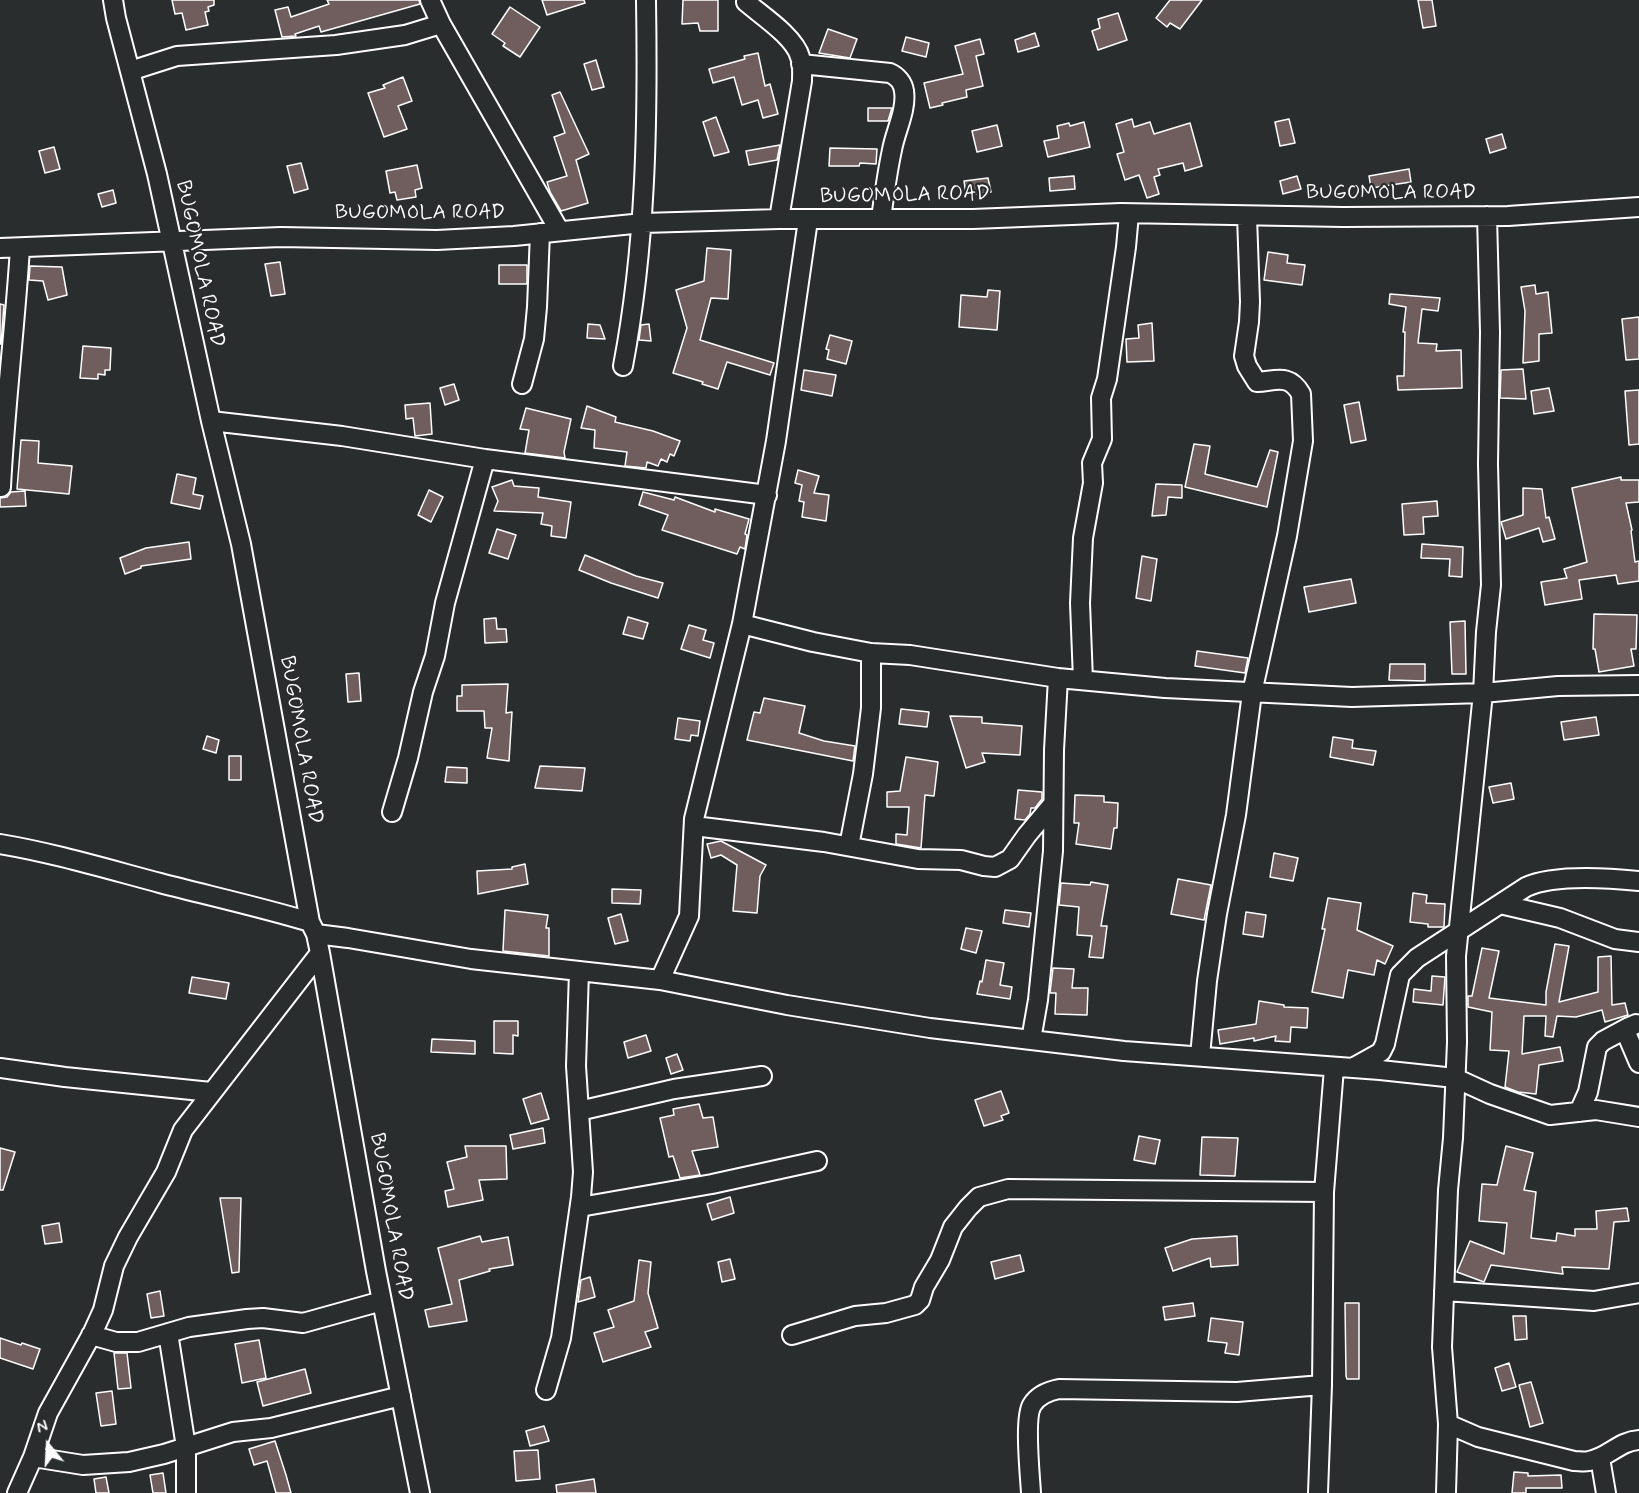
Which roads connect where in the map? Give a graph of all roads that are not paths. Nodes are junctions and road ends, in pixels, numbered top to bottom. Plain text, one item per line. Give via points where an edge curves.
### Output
1 (113, 0) edge
2 (430, 0) edge
3 (646, 0) edge
4 (746, 2) dead end
5 (441, 24) junction
6 (801, 64) junction
7 (130, 71) junction
8 (1639, 207) edge
9 (1129, 213) junction
10 (1247, 216) junction
11 (1487, 216) junction
12 (778, 219) junction
13 (880, 219) junction
14 (808, 220) junction
15 (643, 223) junction
16 (559, 230) junction
17 (540, 233) junction
18 (171, 240) junction
19 (0, 248) edge
20 (20, 248) junction
21 (624, 366) dead end
22 (522, 384) dead end
23 (211, 421) junction
24 (485, 459) junction
25 (1, 487) edge
26 (767, 495) junction
27 (742, 624) junction
28 (871, 652) junction
29 (1058, 678) junction
30 (1083, 680) junction
31 (1639, 685) edge
32 (1252, 693) junction
33 (1483, 693) junction
34 (1053, 804) junction
35 (392, 812) dead end
36 (694, 826) junction
37 (0, 844) edge
38 (849, 846) junction
39 (1639, 881) edge
40 (1500, 904) junction
41 (313, 928) junction
42 (1459, 930) junction
43 (1639, 942) edge
44 (320, 953) junction
45 (579, 971) junction
46 (660, 980) junction
47 (1634, 1025) edge
48 (1031, 1040) junction
49 (1200, 1056) junction
50 (1639, 1063) edge
51 (0, 1068) edge
52 (1342, 1068) junction
53 (762, 1076) dead end
54 (1455, 1078) junction
55 (211, 1092) junction
56 (579, 1111) junction
57 (1578, 1112) junction
58 (1639, 1116) edge
59 (817, 1161) dead end
60 (1324, 1192) junction
61 (580, 1207) junction
62 (1444, 1291) junction
63 (1639, 1293) edge
64 (382, 1301) junction
65 (168, 1334) junction
66 (91, 1335) junction
67 (792, 1335) dead end
68 (1322, 1385) junction
69 (546, 1390) dead end
70 (401, 1396) junction
71 (1448, 1424) junction
72 (1639, 1440) edge
73 (186, 1447) junction
74 (33, 1457) junction
75 (1600, 1458) junction
76 (17, 1493) edge
77 (186, 1493) edge
78 (420, 1493) edge
79 (1031, 1493) edge
80 (1318, 1493) edge
81 (1446, 1493) edge
82 (1606, 1493) edge

1 - 7 street, BUGOMOLA ROAD
2 - 5 street
3 - 15 street
4 - 6 street via 783,33 798,51
5 - 7 street via 405,35 336,45 177,56
5 - 16 street
6 - 12 street via 802,81
6 - 13 street via 891,73 902,84 903,108
7 - 18 street, BUGOMOLA ROAD
8 - 11 street, BUGOMOLA ROAD
9 - 10 street, BUGOMOLA ROAD
9 - 13 street, BUGOMOLA ROAD
9 - 30 street via 1107,379 1101,398 1102,439 1092,463 1094,483 1083,538
10 - 11 street, BUGOMOLA ROAD
10 - 32 street via 1250,302 1245,360 1257,381 1272,378 1294,384 1301,394 1303,420 1289,524
11 - 33 street via 1491,585
12 - 14 street, BUGOMOLA ROAD
12 - 15 street, BUGOMOLA ROAD
13 - 14 street, BUGOMOLA ROAD
14 - 26 street
15 - 16 street, BUGOMOLA ROAD
15 - 21 street
16 - 17 street, BUGOMOLA ROAD
17 - 18 street, BUGOMOLA ROAD via 437,240
17 - 22 street via 534,339
18 - 20 street, BUGOMOLA ROAD
18 - 23 street, BUGOMOLA ROAD
19 - 20 street, BUGOMOLA ROAD
20 - 25 street
23 - 24 street via 342,436
23 - 41 street, BUGOMOLA ROAD via 241,544
24 - 26 street
24 - 35 street
26 - 27 street
27 - 28 street
27 - 36 street
28 - 29 street
28 - 38 street via 871,708
29 - 30 street
29 - 34 street
30 - 32 street
31 - 33 street via 1558,686
32 - 33 street via 1352,697
32 - 49 street via 1236,815 1207,981
33 - 42 street
34 - 38 street via 1010,859 1000,866 918,859
34 - 48 street via 1053,851
36 - 38 street
36 - 46 street via 689,916
37 - 41 street via 251,904
39 - 40 street via 1598,877 1536,883
40 - 42 street
40 - 43 street
41 - 44 street, BUGOMOLA ROAD
41 - 45 street via 348,938 471,959
42 - 52 street via 1417,958 1400,975 1386,1044 1378,1056
42 - 54 street
44 - 55 street
44 - 64 street, BUGOMOLA ROAD
45 - 46 street
45 - 56 street
46 - 48 street via 787,1005
47 - 50 street via 1627,1035
47 - 57 street via 1597,1047 1588,1092
48 - 49 street
49 - 52 street
51 - 55 street
52 - 54 street
52 - 60 street
53 - 56 street via 674,1089
54 - 57 street via 1550,1114
54 - 62 street
55 - 66 street via 183,1130 166,1172 128,1237
56 - 61 street via 583,1172
57 - 58 street via 1604,1110
59 - 61 street
60 - 67 street via 996,1191 979,1197 953,1227 915,1305 855,1316
60 - 68 street
61 - 69 street via 561,1338
62 - 63 street via 1594,1301
62 - 71 street via 1442,1347
64 - 65 street via 303,1323 256,1318 189,1327
64 - 70 street, BUGOMOLA ROAD
65 - 66 street via 138,1342 116,1342
65 - 73 street
66 - 74 street via 48,1413
68 - 79 street via 1237,1392 1050,1391 1035,1401 1028,1413
68 - 80 street
70 - 73 street via 271,1428 233,1432
70 - 78 street, BUGOMOLA ROAD
71 - 75 street via 1478,1437 1574,1461
71 - 81 street
72 - 75 street via 1620,1444
73 - 74 street via 144,1459 103,1464
73 - 77 street
74 - 76 street
75 - 82 street

